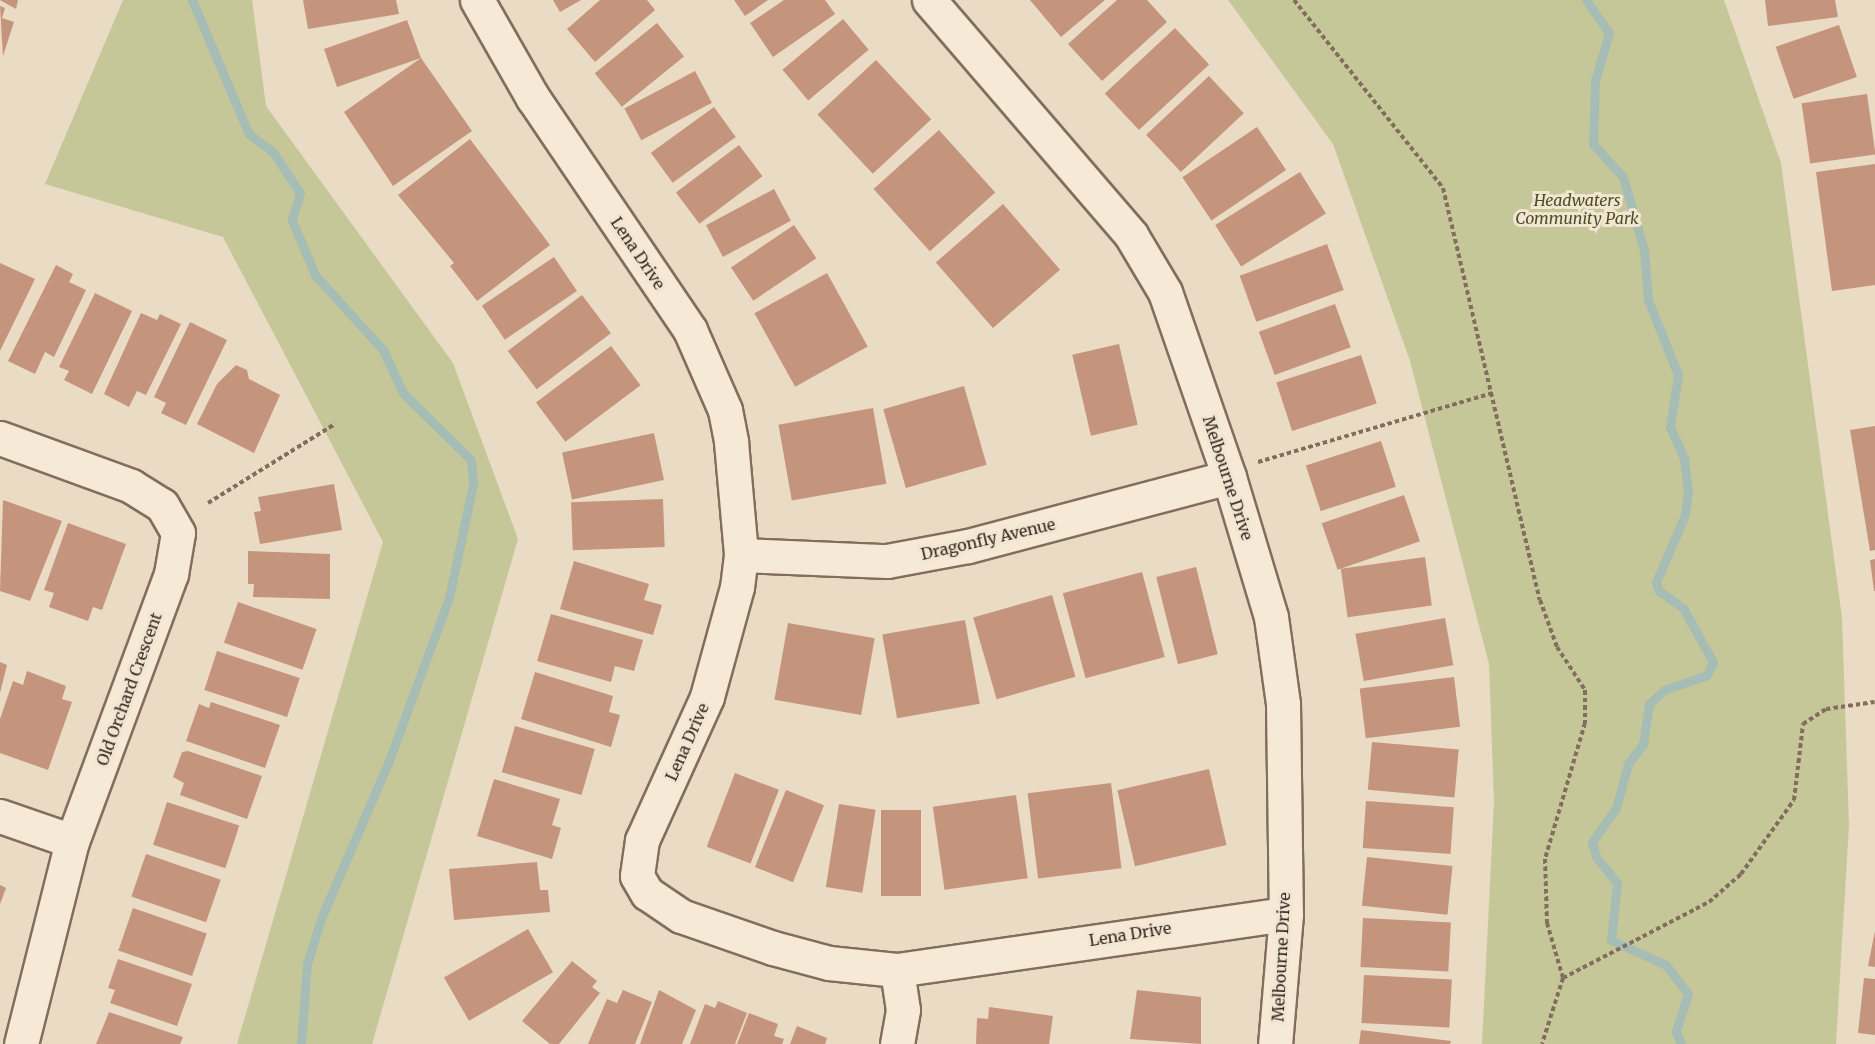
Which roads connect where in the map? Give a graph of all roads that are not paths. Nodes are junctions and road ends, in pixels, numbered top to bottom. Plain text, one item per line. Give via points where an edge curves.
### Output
1 (477, 0) edge
2 (929, 0) edge
3 (0, 438) edge
4 (1239, 471) junction
5 (741, 555) junction
6 (0, 816) edge
7 (72, 840) junction
8 (1286, 914) junction
9 (897, 970) junction
10 (21, 1044) edge
11 (897, 1044) edge
12 (1275, 1044) edge

1 - 5 street, Lena Drive via 533,98 690,330 725,410 736,474
2 - 4 street, Melbourne Drive via 1131,235 1165,292
3 - 7 street, Old Orchard Crescent via 131,486 162,505 178,533 171,574
4 - 5 street, Dragonfly Avenue via 968,546 887,561
4 - 8 street, Melbourne Drive via 1271,617 1283,704
5 - 9 street, Lena Drive via 707,697 642,840 637,876 661,906 681,916 829,963
6 - 7 street
7 - 10 street, Old Orchard Crescent
8 - 9 street, Lena Drive
8 - 12 street, Melbourne Drive
9 - 11 street via 903,1010

